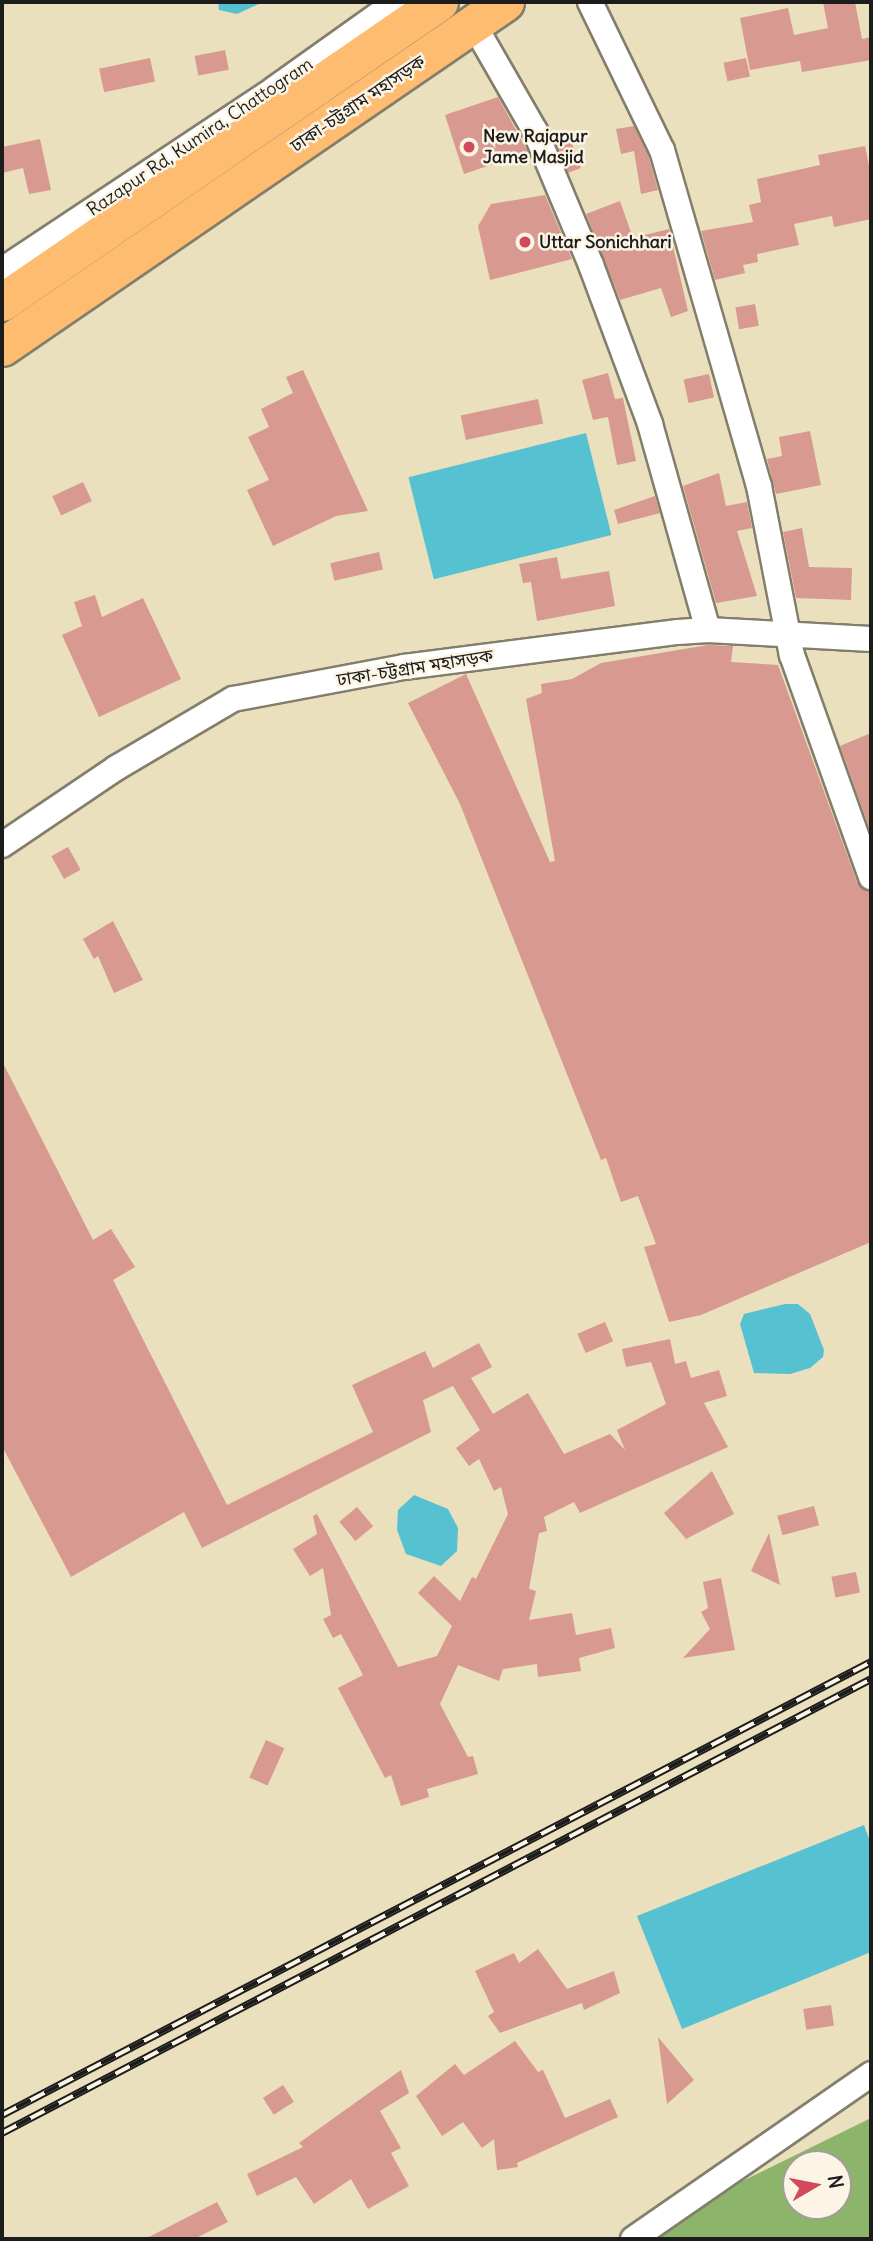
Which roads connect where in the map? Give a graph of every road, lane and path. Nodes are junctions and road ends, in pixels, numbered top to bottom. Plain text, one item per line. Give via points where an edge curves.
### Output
1 (396, 2) edge
2 (439, 2) edge
3 (505, 2) edge
4 (590, 2) edge
5 (474, 25) junction
6 (2, 270) edge
7 (2, 302) edge
8 (2, 347) edge
9 (708, 629) junction
10 (787, 635) junction
11 (871, 639) edge
12 (2, 845) edge
13 (871, 877) edge
14 (871, 2074) edge
15 (633, 2239) edge

1 - 6 street, Razapur Rd, Kumira, Chattogram
2 - 7 highway
3 - 5 highway, ঢাকা-চট্টগ্রাম মহাসড়ক
4 - 10 street via 663,150 694,248 759,486
5 - 8 highway, ঢাকা-চট্টগ্রাম মহাসড়ক
5 - 9 street via 536,131 591,265 650,424
9 - 10 street, ঢাকা-চট্টগ্রাম মহাসড়ক
9 - 12 street, ঢাকা-চট্টগ্রাম মহাসড়ক via 404,667 233,698 116,768
10 - 11 street, ঢাকা-চট্টগ্রাম মহাসড়ক
10 - 13 street
14 - 15 street

